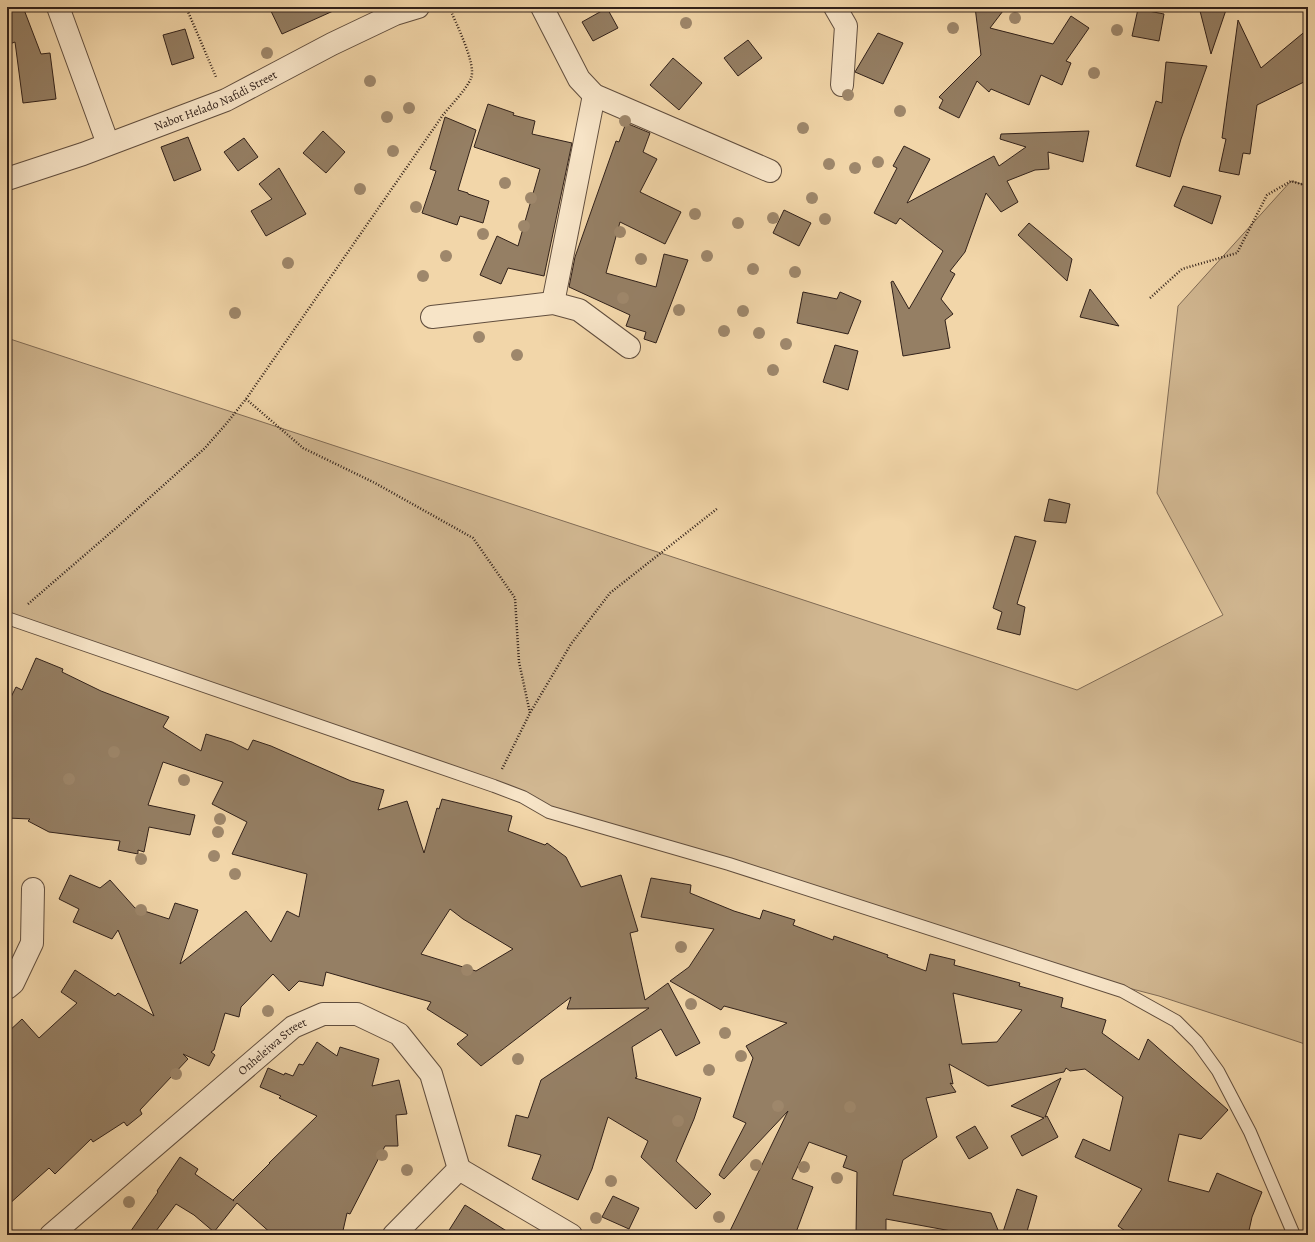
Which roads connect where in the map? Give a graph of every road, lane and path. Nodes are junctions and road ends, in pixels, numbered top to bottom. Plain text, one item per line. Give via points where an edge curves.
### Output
1 (58, 7) edge
2 (186, 7) edge
3 (418, 7) edge
4 (450, 7) edge
5 (542, 7) edge
6 (835, 7) edge
7 (393, 10) edge
8 (842, 85) dead end
9 (594, 95) junction
10 (226, 100) junction
11 (108, 144) junction
12 (770, 171) dead end
13 (7, 179) edge
14 (1308, 186) edge
15 (1150, 298) dead end
16 (553, 303) junction
17 (432, 316) dead end
18 (629, 347) dead end
19 (246, 399) junction
20 (718, 508) dead end
21 (8, 619) edge
22 (530, 713) junction
23 (494, 786) junction
24 (33, 889) dead end
25 (7, 988) edge
26 (459, 1169) junction
27 (51, 1235) edge
28 (394, 1235) edge
29 (571, 1235) edge
30 (1294, 1235) edge

1 - 11 street
2 - 10 path
3 - 7 street, Nabot Helado Nafidi Street
4 - 19 path via 471,61 472,77
5 - 9 street via 579,79
6 - 8 street via 846,26
7 - 10 street, Nabot Helado Nafidi Street
9 - 12 street
9 - 16 street
10 - 11 street, Nabot Helado Nafidi Street
11 - 13 street, Nabot Helado Nafidi Street
14 - 15 path via 1292,181 1268,195 1237,253 1182,269
16 - 17 street
16 - 18 street via 579,310
19 - 21 path via 205,448 116,528
19 - 22 path via 303,448 375,482 473,538 515,598 519,662
20 - 22 path via 610,593 571,644
21 - 23 lane
22 - 23 path
23 - 30 lane via 523,797 549,812 729,864 1122,991 1176,1021 1197,1042 1218,1071 1250,1132
24 - 25 street via 32,942 13,983
26 - 27 street, Onheleiwa Street via 431,1074 399,1034 357,1014 323,1014 293,1027
26 - 28 street
26 - 29 street

